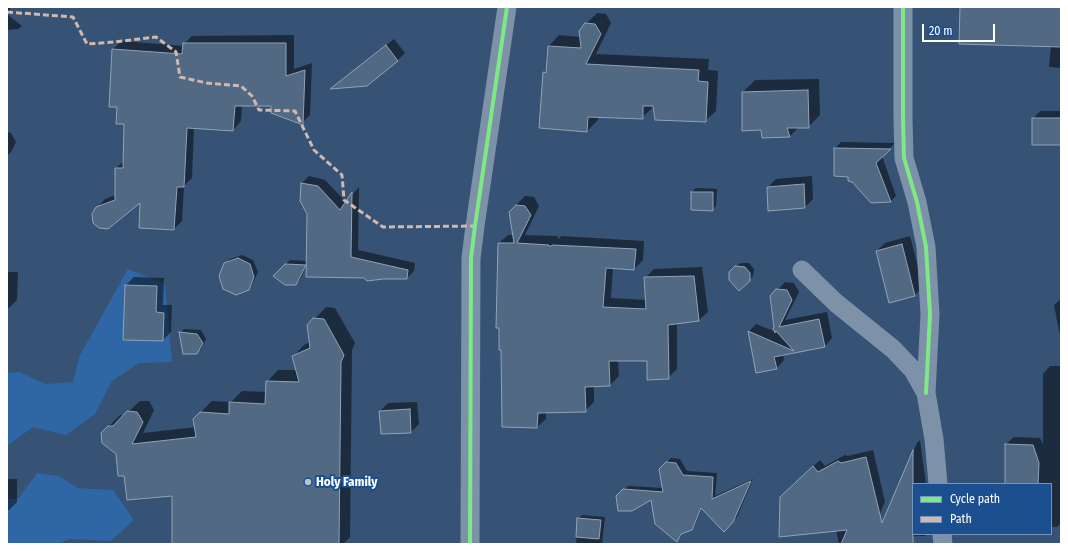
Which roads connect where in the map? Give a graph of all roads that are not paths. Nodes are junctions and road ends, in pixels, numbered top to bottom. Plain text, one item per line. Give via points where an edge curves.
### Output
1 (507, 7) edge
2 (903, 7) edge
3 (802, 270) dead end
4 (926, 392) junction
5 (938, 483) edge
6 (470, 544) edge

1 - 6 street via 472,258
2 - 4 street via 904,158 917,202 926,247 930,307
3 - 4 street via 836,303 893,349 913,370
4 - 5 street

